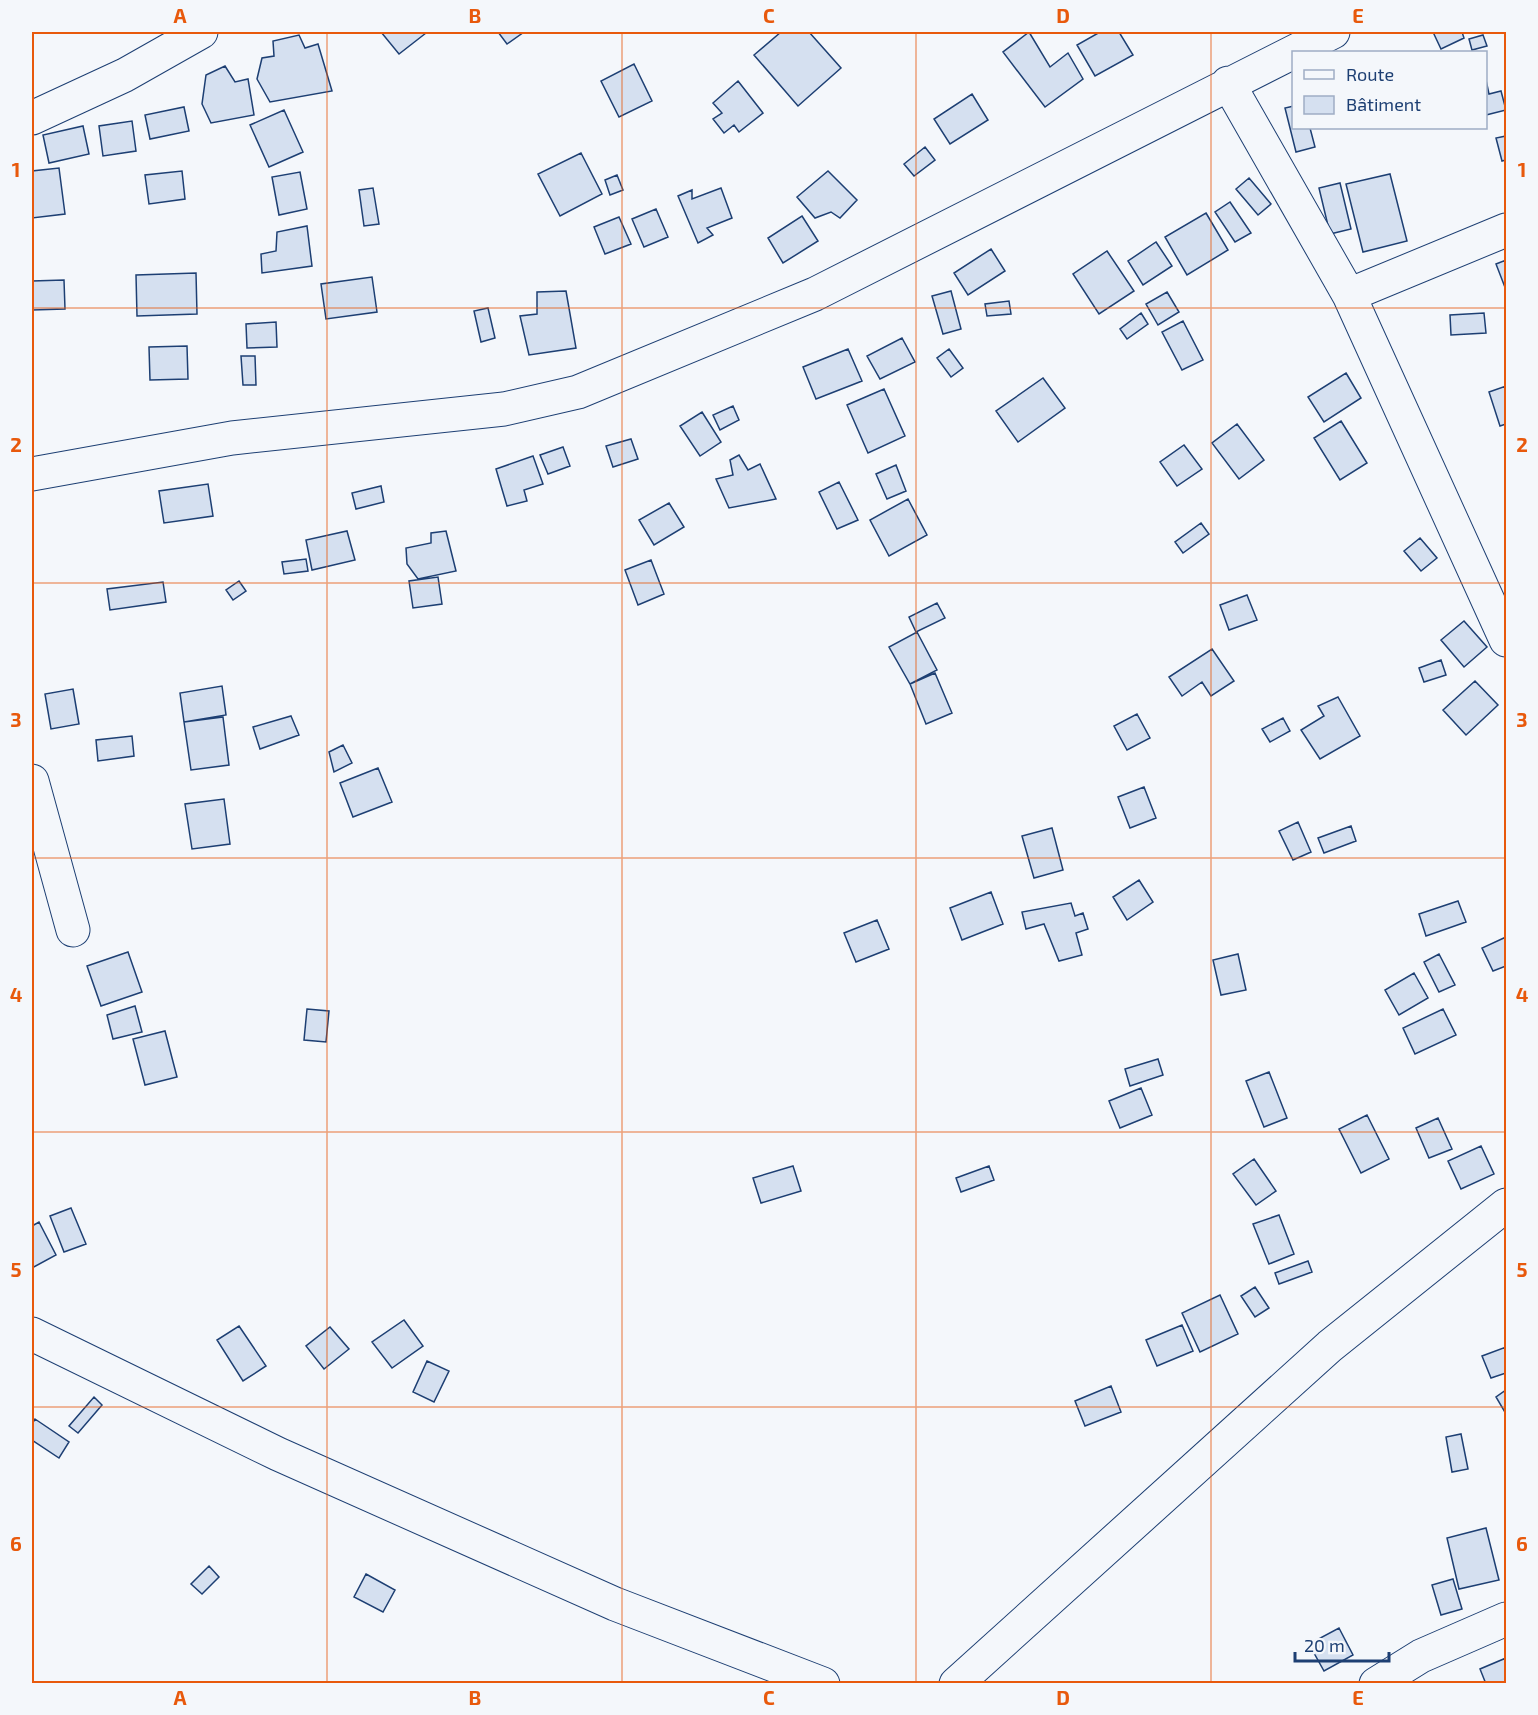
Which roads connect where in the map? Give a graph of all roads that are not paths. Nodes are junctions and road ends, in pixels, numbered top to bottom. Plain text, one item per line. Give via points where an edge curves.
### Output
1 (201, 32) edge
2 (1333, 32) edge
3 (1294, 51) edge
4 (1292, 52) edge
5 (1228, 83) junction
6 (32, 118) edge
7 (1506, 230) edge
8 (1349, 295) junction
9 (32, 474) edge
10 (1506, 640) edge
11 (32, 781) edge
12 (73, 930) dead end
13 (1506, 1205) edge
14 (32, 1334) edge
15 (1506, 1619) edge
16 (823, 1683) edge
17 (956, 1683) edge
18 (1376, 1683) edge

1 - 6 street via 125,75
2 - 3 street
4 - 5 street
5 - 8 street
5 - 9 street via 814,294 578,392 504,409 232,438
7 - 8 street
8 - 10 street
11 - 12 street
13 - 17 street via 1330,1346
14 - 16 street via 278,1454 615,1605
15 - 18 street via 1420,1656

